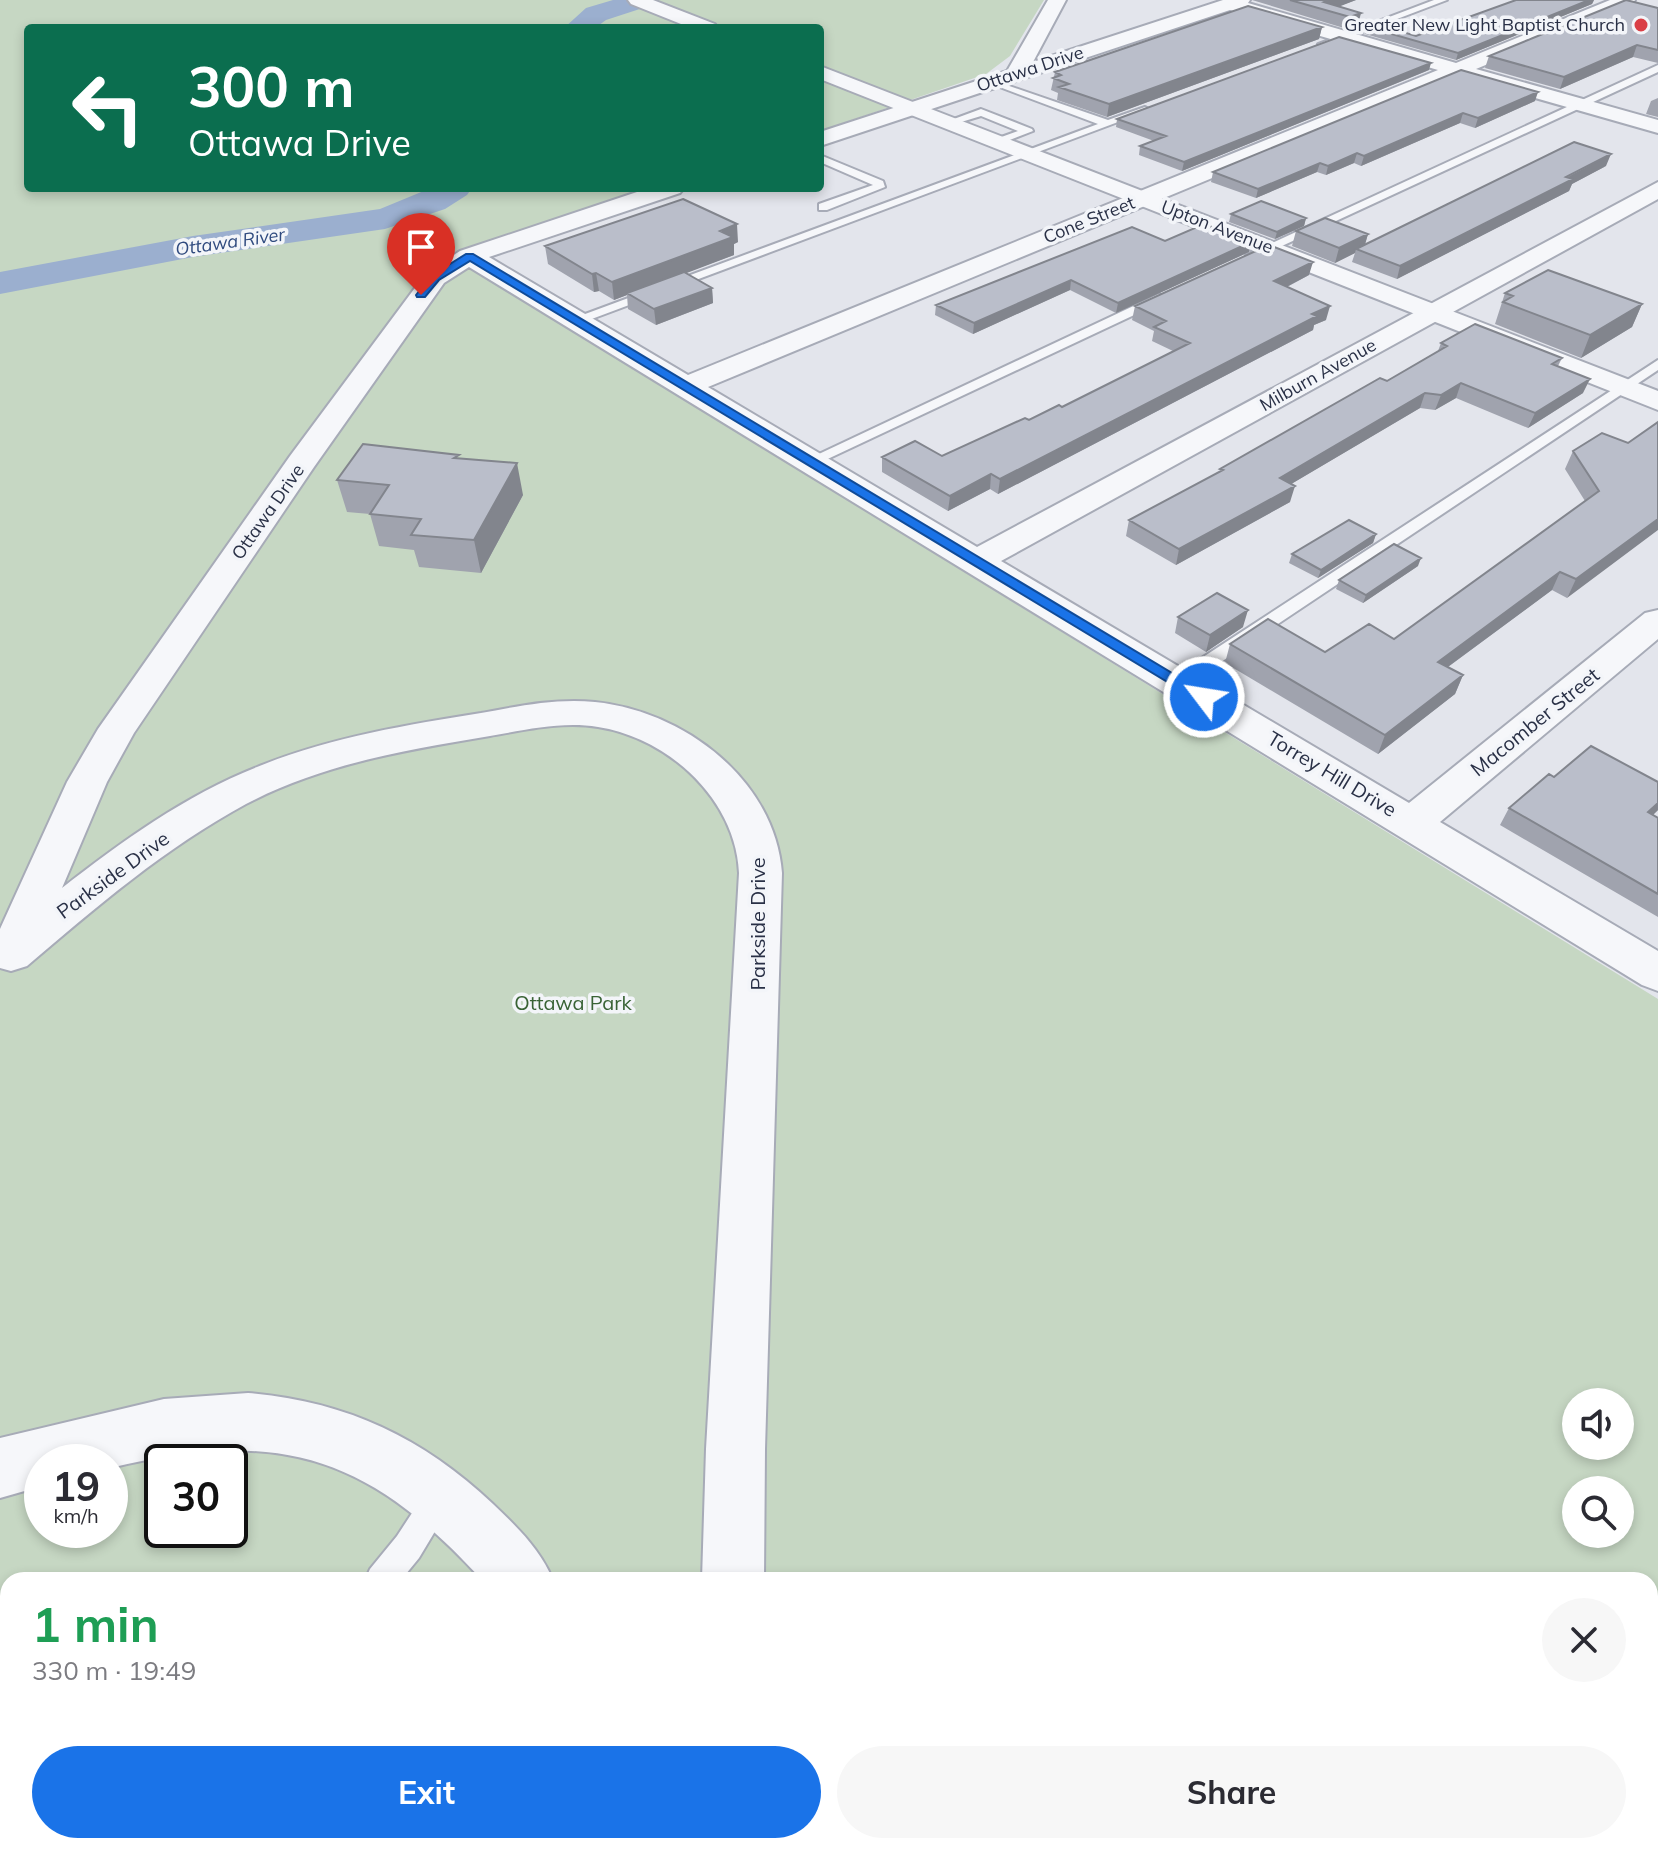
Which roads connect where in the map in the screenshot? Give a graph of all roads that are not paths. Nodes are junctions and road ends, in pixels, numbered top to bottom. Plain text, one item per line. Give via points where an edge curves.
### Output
1 (637, 0) edge
2 (1057, 0) edge
3 (1442, 0) edge
4 (1626, 0) edge
5 (1236, 2) edge
6 (698, 24) edge
7 (1344, 36) junction
8 (1314, 47) edge
9 (1658, 68) edge
10 (1458, 69) junction
11 (824, 74) edge
12 (1015, 74) junction
13 (984, 84) junction
14 (942, 98) junction
15 (1579, 104) junction
16 (1152, 107) edge
17 (910, 108) junction
18 (981, 112) junction
19 (948, 123) junction
20 (1108, 124) junction
21 (1658, 127) edge
22 (824, 138) edge
23 (997, 142) junction
24 (1025, 153) junction
25 (824, 160) edge
26 (1658, 189) edge
27 (660, 192) edge
28 (1143, 198) junction
29 (823, 207) dead end
30 (1268, 247) junction
31 (469, 256) junction
32 (1240, 260) edge
33 (1169, 294) edge
34 (1433, 312) junction
35 (576, 320) junction
36 (1658, 364) edge
37 (686, 386) junction
38 (1623, 387) junction
39 (1658, 401) edge
40 (812, 461) junction
41 (977, 561) junction
42 (1658, 621) edge
43 (1178, 682) junction
44 (1412, 823) junction
45 (6, 968) edge
46 (1658, 973) edge
47 (0, 1468) edge
48 (440, 1497) junction
49 (388, 1572) edge
50 (515, 1572) edge
51 (733, 1572) edge

1 - 6 street
2 - 12 street
3 - 7 lane
4 - 10 street, Cone Street
5 - 7 street
5 - 12 street, Ottawa Drive
7 - 8 lane
7 - 10 street
9 - 15 lane
10 - 15 street
10 - 28 street, Cone Street
11 - 17 street, Upton Avenue
12 - 13 street, Ottawa Drive
13 - 14 street, Ottawa Drive
13 - 18 lane via 1007,103
13 - 20 lane
14 - 17 street, Ottawa Drive
14 - 18 lane
15 - 21 street
15 - 30 lane
16 - 20 lane
17 - 19 street, Upton Avenue
17 - 22 street, Ottawa Drive
18 - 19 lane
18 - 23 lane via 1028,131
19 - 23 street, Upton Avenue
20 - 24 lane
23 - 24 street, Upton Avenue
24 - 28 street, Upton Avenue
24 - 35 lane
25 - 29 lane via 879,187
26 - 34 street, Milburn Avenue
27 - 31 street, Ottawa Drive
28 - 30 street, Upton Avenue
28 - 37 street, Cone Street
30 - 32 lane
30 - 34 street, Upton Avenue
31 - 35 street, Torrey Hill Drive
31 - 45 street, Ottawa Drive via 435,278 421,295 117,729 87,782
33 - 40 lane
34 - 38 street, Upton Avenue
34 - 41 street, Milburn Avenue
35 - 37 street, Torrey Hill Drive
36 - 38 lane
37 - 40 street, Torrey Hill Drive
38 - 39 street, Upton Avenue
38 - 43 lane
40 - 41 street, Torrey Hill Drive
41 - 43 street, Torrey Hill Drive
42 - 44 street, Macomber Street
43 - 44 street, Torrey Hill Drive
44 - 46 street, Torrey Hill Drive
45 - 51 street, Parkside Drive via 82,893 217,803 273,776 346,752 569,713 644,728 670,740 713,774 743,813 757,842 761,899
47 - 48 street via 122,1436 196,1424 265,1423 330,1435 388,1462
48 - 49 lane
48 - 50 street

